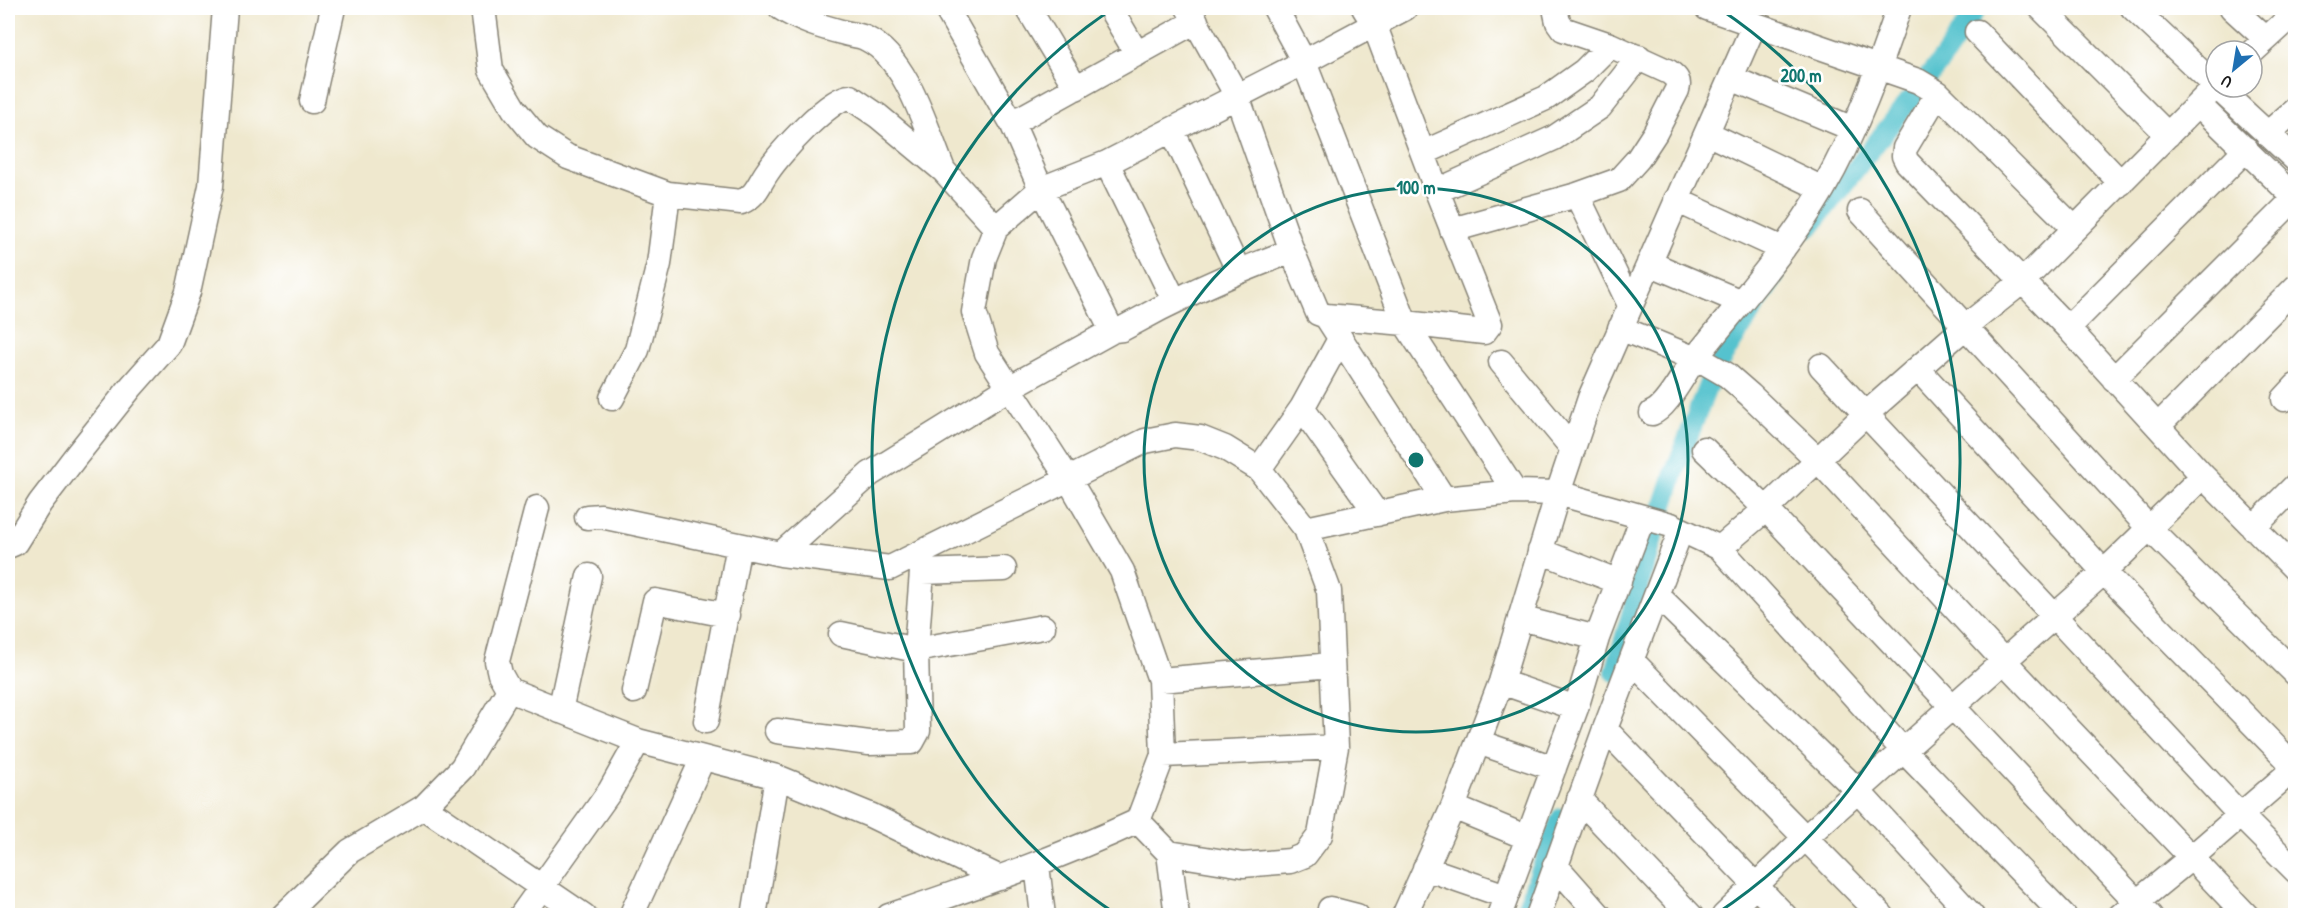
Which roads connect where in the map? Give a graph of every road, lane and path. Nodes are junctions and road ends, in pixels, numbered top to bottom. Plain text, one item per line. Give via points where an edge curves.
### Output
1 (225, 8) edge
2 (333, 8) edge
3 (483, 8) edge
4 (781, 8) edge
5 (946, 8) edge
6 (1028, 8) edge
7 (1110, 8) edge
8 (1275, 8) edge
9 (1405, 8) edge
10 (1558, 8) edge
11 (1707, 8) edge
12 (1899, 8) edge
13 (2041, 8) edge
14 (2133, 8) edge
15 (2232, 8) edge
16 (2295, 12) edge
17 (1192, 14) edge
18 (1369, 16) edge
19 (1748, 18) edge
20 (1977, 32) dead end
21 (2254, 39) edge
22 (2264, 41) edge
23 (1610, 45) junction
24 (1137, 54) junction
25 (1639, 57) junction
26 (1304, 62) junction
27 (1878, 67) junction
28 (2204, 75) edge
29 (1731, 78) junction
30 (1929, 87) junction
31 (1076, 88) junction
32 (1237, 96) junction
33 (2204, 98) edge
34 (2230, 99) edge
35 (312, 101) dead end
36 (2198, 104) junction
37 (2295, 109) edge
38 (1012, 123) junction
39 (1853, 129) junction
40 (1172, 130) junction
41 (1707, 134) junction
42 (2267, 134) junction
43 (2168, 135) junction
44 (2246, 149) junction
45 (1423, 153) junction
46 (2295, 160) edge
47 (1107, 163) junction
48 (943, 170) junction
49 (2121, 183) junction
50 (1041, 189) junction
51 (1823, 189) junction
52 (1437, 191) junction
53 (668, 194) junction
54 (1577, 195) junction
55 (2295, 199) edge
56 (1676, 200) junction
57 (1860, 211) dead end
58 (996, 228) junction
59 (2074, 228) junction
60 (1452, 230) junction
61 (1783, 249) junction
62 (1292, 251) junction
63 (1648, 263) junction
64 (1238, 270) junction
65 (2022, 281) junction
66 (2295, 287) edge
67 (1174, 300) junction
68 (1741, 302) junction
69 (1630, 305) junction
70 (1326, 316) junction
71 (1405, 322) junction
72 (1965, 327) junction
73 (1620, 328) junction
74 (2067, 328) junction
75 (1114, 330) junction
76 (1340, 339) junction
77 (1694, 359) junction
78 (1501, 362) dead end
79 (1821, 366) dead end
80 (1918, 369) junction
81 (2114, 379) junction
82 (1010, 388) junction
83 (612, 398) dead end
84 (1302, 408) junction
85 (1652, 413) dead end
86 (1867, 413) junction
87 (2158, 426) junction
88 (1573, 449) junction
89 (1704, 449) dead end
90 (1818, 460) junction
91 (1259, 470) junction
92 (2203, 476) junction
93 (1069, 480) junction
94 (2295, 485) edge
95 (1515, 492) junction
96 (1558, 493) junction
97 (1444, 499) junction
98 (537, 508) dead end
99 (1766, 509) junction
100 (1377, 514) junction
101 (587, 517) dead end
102 (1661, 522) junction
103 (2148, 527) junction
104 (1306, 528) junction
105 (2253, 528) junction
106 (739, 545) junction
107 (8, 546) edge
108 (1720, 548) junction
109 (1540, 551) junction
110 (781, 554) junction
111 (920, 563) junction
112 (1004, 569) dead end
113 (2295, 570) edge
114 (2104, 572) junction
115 (589, 576) dead end
116 (1619, 582) junction
117 (1657, 595) junction
118 (727, 615) junction
119 (2055, 616) junction
120 (1520, 618) junction
121 (1042, 627) dead end
122 (841, 634) dead end
123 (1597, 638) junction
124 (916, 650) junction
125 (1632, 661) junction
126 (2004, 661) junction
127 (1332, 665) junction
128 (2295, 674) edge
129 (1160, 680) junction
130 (1501, 682) junction
131 (509, 690) junction
132 (634, 691) dead end
133 (1953, 706) junction
134 (1576, 708) junction
135 (561, 711) junction
136 (706, 721) dead end
137 (1605, 729) junction
138 (777, 730) dead end
139 (638, 741) junction
140 (1478, 742) junction
141 (1335, 747) junction
142 (1903, 750) junction
143 (1162, 755) junction
144 (703, 758) junction
145 (1554, 768) junction
146 (2295, 768) edge
147 (777, 777) junction
148 (1857, 790) junction
149 (1579, 799) junction
150 (424, 807) junction
151 (1453, 807) junction
152 (2241, 816) junction
153 (1138, 821) junction
154 (1806, 837) junction
155 (1528, 838) junction
156 (1169, 853) junction
157 (2193, 857) junction
158 (1037, 865) junction
159 (1555, 866) junction
160 (1425, 868) junction
161 (2295, 871) edge
162 (1000, 878) junction
163 (1756, 884) junction
164 (542, 886) junction
165 (943, 906) edge
166 (1503, 906) edge
167 (1330, 909) dead end
168 (2136, 911) edge
169 (292, 913) edge
170 (521, 915) edge
171 (584, 915) edge
172 (631, 915) edge
173 (754, 915) edge
174 (890, 915) edge
175 (1043, 915) edge
176 (1177, 915) edge
177 (1357, 915) edge
178 (1404, 915) edge
179 (1538, 915) edge
180 (1600, 915) edge
181 (1691, 915) edge
182 (1724, 915) edge
183 (1785, 915) edge
184 (1882, 915) edge
185 (1972, 915) edge
186 (2064, 915) edge
187 (2247, 915) edge

1 - 107 street via 211,186 188,292 169,344 83,447 15,543
2 - 35 street
3 - 53 street via 491,70 514,109 537,137 568,157
4 - 48 street via 798,19 866,38 885,52 897,65 919,109
5 - 38 street
6 - 31 street
7 - 24 street
8 - 26 street
9 - 18 street
10 - 23 street via 1558,22 1563,29
11 - 19 street
12 - 27 street
13 - 43 street
14 - 28 street
15 - 21 street
16 - 22 street
17 - 24 street
17 - 32 street
18 - 26 street
18 - 45 street
19 - 27 street
19 - 29 street
20 - 49 street
23 - 25 street
23 - 45 street via 1584,71 1546,98
24 - 31 street
25 - 52 street via 1599,107 1554,138
25 - 54 street via 1676,77 1677,90 1656,133 1619,180
26 - 32 street
26 - 71 street
27 - 30 street
27 - 39 street
29 - 39 street
29 - 41 street
30 - 59 street
30 - 65 street via 1905,148 1905,159
31 - 38 street
32 - 40 street
32 - 62 street
33 - 36 street
34 - 42 street
36 - 43 street
36 - 44 street
37 - 42 street
38 - 50 street
39 - 51 street
40 - 47 street
40 - 64 street
41 - 51 street
41 - 56 street
42 - 46 street
43 - 49 street
44 - 55 street
44 - 74 street
45 - 52 street
47 - 50 street
47 - 67 street
48 - 53 street via 878,116 846,96 802,129 749,199 741,202
48 - 58 street
49 - 59 street
50 - 58 street
50 - 75 street
51 - 61 street
52 - 60 street
53 - 83 street via 659,264 637,350
54 - 60 street
54 - 69 street
55 - 81 street
56 - 61 street
56 - 63 street
57 - 72 street
58 - 82 street via 984,258 974,312 987,353
59 - 65 street
60 - 71 street via 1489,328 1484,332
61 - 68 street
62 - 64 street
62 - 70 street via 1316,310
63 - 68 street
63 - 69 street
64 - 67 street
65 - 72 street
65 - 74 street
66 - 87 street
67 - 75 street
68 - 77 street
69 - 73 street
70 - 71 street
70 - 76 street
71 - 95 street
72 - 80 street
72 - 103 street
73 - 77 street
73 - 88 street
74 - 81 street
75 - 82 street
76 - 84 street
76 - 97 street
77 - 85 street via 1662,406
77 - 90 street via 1727,375
78 - 88 street
79 - 86 street
80 - 86 street
80 - 114 street
81 - 87 street
82 - 93 street
82 - 110 street via 870,474
84 - 91 street
84 - 100 street
86 - 90 street
86 - 119 street
87 - 92 street
88 - 96 street
89 - 99 street
90 - 99 street
90 - 126 street
91 - 93 street via 1225,448 1200,438 1175,435 1145,441
91 - 104 street
92 - 103 street
92 - 105 street
93 - 111 street
93 - 129 street via 1122,571
94 - 105 street
95 - 96 street
95 - 97 street
96 - 102 street
96 - 109 street
97 - 100 street
98 - 131 street via 497,661
99 - 108 street
99 - 133 street
100 - 104 street
101 - 106 street via 601,516
102 - 108 street
102 - 116 street
102 - 117 street
103 - 114 street
103 - 128 street
104 - 127 street via 1329,591
105 - 113 street
106 - 110 street
106 - 118 street
108 - 142 street
109 - 116 street
109 - 120 street
110 - 111 street via 890,568
111 - 112 street
111 - 124 street
114 - 119 street
114 - 146 street
115 - 135 street
116 - 123 street
117 - 125 street
117 - 148 street
118 - 132 street via 655,601
118 - 136 street
119 - 126 street
119 - 152 street
120 - 123 street
120 - 130 street
121 - 124 street
122 - 124 street
123 - 134 street
124 - 138 street via 918,730 912,742 868,743
125 - 137 street
125 - 154 street
126 - 133 street
126 - 157 street
127 - 129 street
127 - 141 street
129 - 143 street
130 - 134 street
130 - 140 street
131 - 135 street
131 - 150 street via 462,768
133 - 142 street
133 - 168 street
134 - 145 street
135 - 139 street
137 - 149 street
137 - 163 street
139 - 144 street
139 - 164 street via 610,791
140 - 145 street
140 - 151 street
141 - 143 street
141 - 156 street via 1320,835 1305,855 1290,861 1243,865
142 - 148 street
142 - 186 street
143 - 153 street
144 - 147 street
144 - 172 street
145 - 155 street
146 - 152 street
147 - 162 street via 870,815
147 - 173 street
148 - 154 street
148 - 185 street
149 - 159 street
149 - 181 street
150 - 164 street
150 - 169 street via 350,851
151 - 155 street
151 - 160 street
152 - 157 street
152 - 161 street
153 - 156 street
153 - 158 street
154 - 163 street
154 - 184 street
155 - 166 street
156 - 176 street
157 - 168 street
157 - 187 street
158 - 162 street
158 - 175 street
159 - 179 street
159 - 180 street
160 - 166 street
160 - 178 street
162 - 165 street
163 - 182 street
163 - 183 street
164 - 170 street
164 - 171 street
165 - 174 street
167 - 177 street

